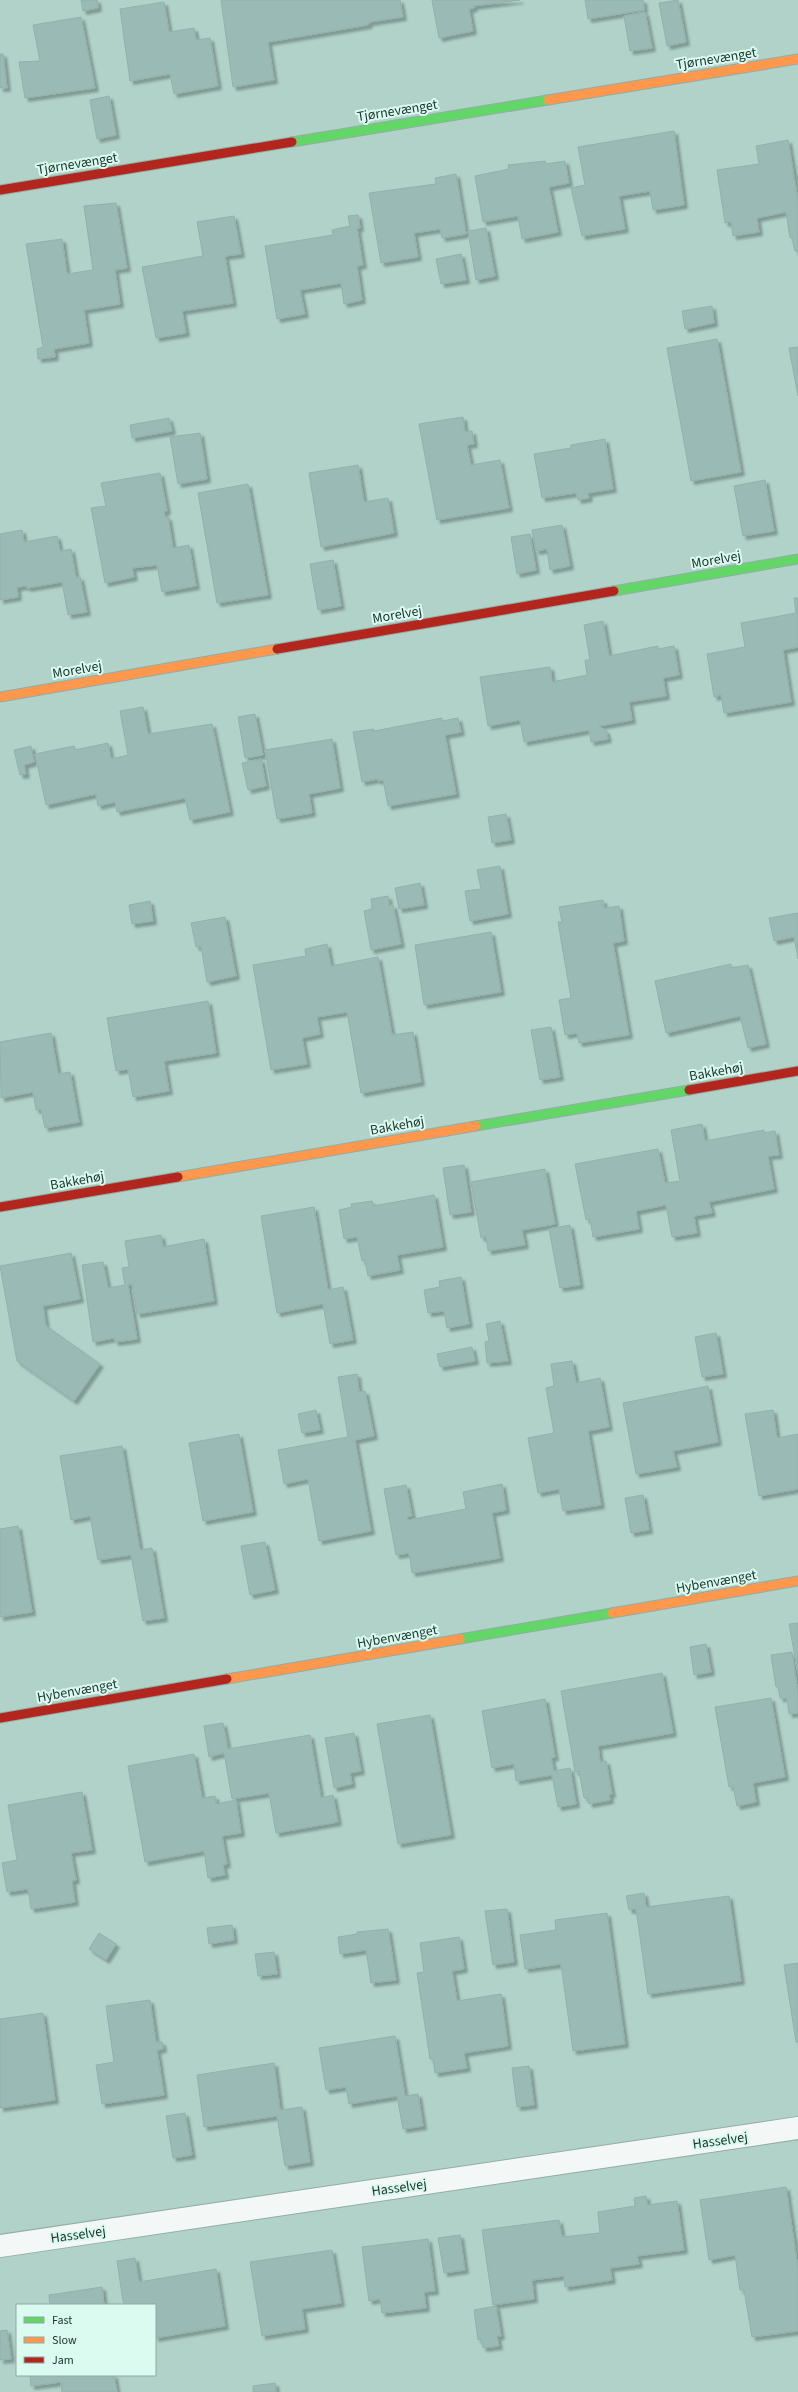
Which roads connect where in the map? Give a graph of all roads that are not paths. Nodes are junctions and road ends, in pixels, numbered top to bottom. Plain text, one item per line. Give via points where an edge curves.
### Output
1 (798, 58) edge
2 (0, 190) edge
3 (798, 559) edge
4 (0, 697) edge
5 (798, 1071) edge
6 (0, 1207) edge
7 (798, 1581) edge
8 (0, 1718) edge
9 (798, 2128) edge
10 (0, 2246) edge

1 - 2 street, Tjørnevænget
3 - 4 street, Morelvej
5 - 6 street, Bakkehøj
7 - 8 street, Hybenvænget
9 - 10 street, Hasselvej

